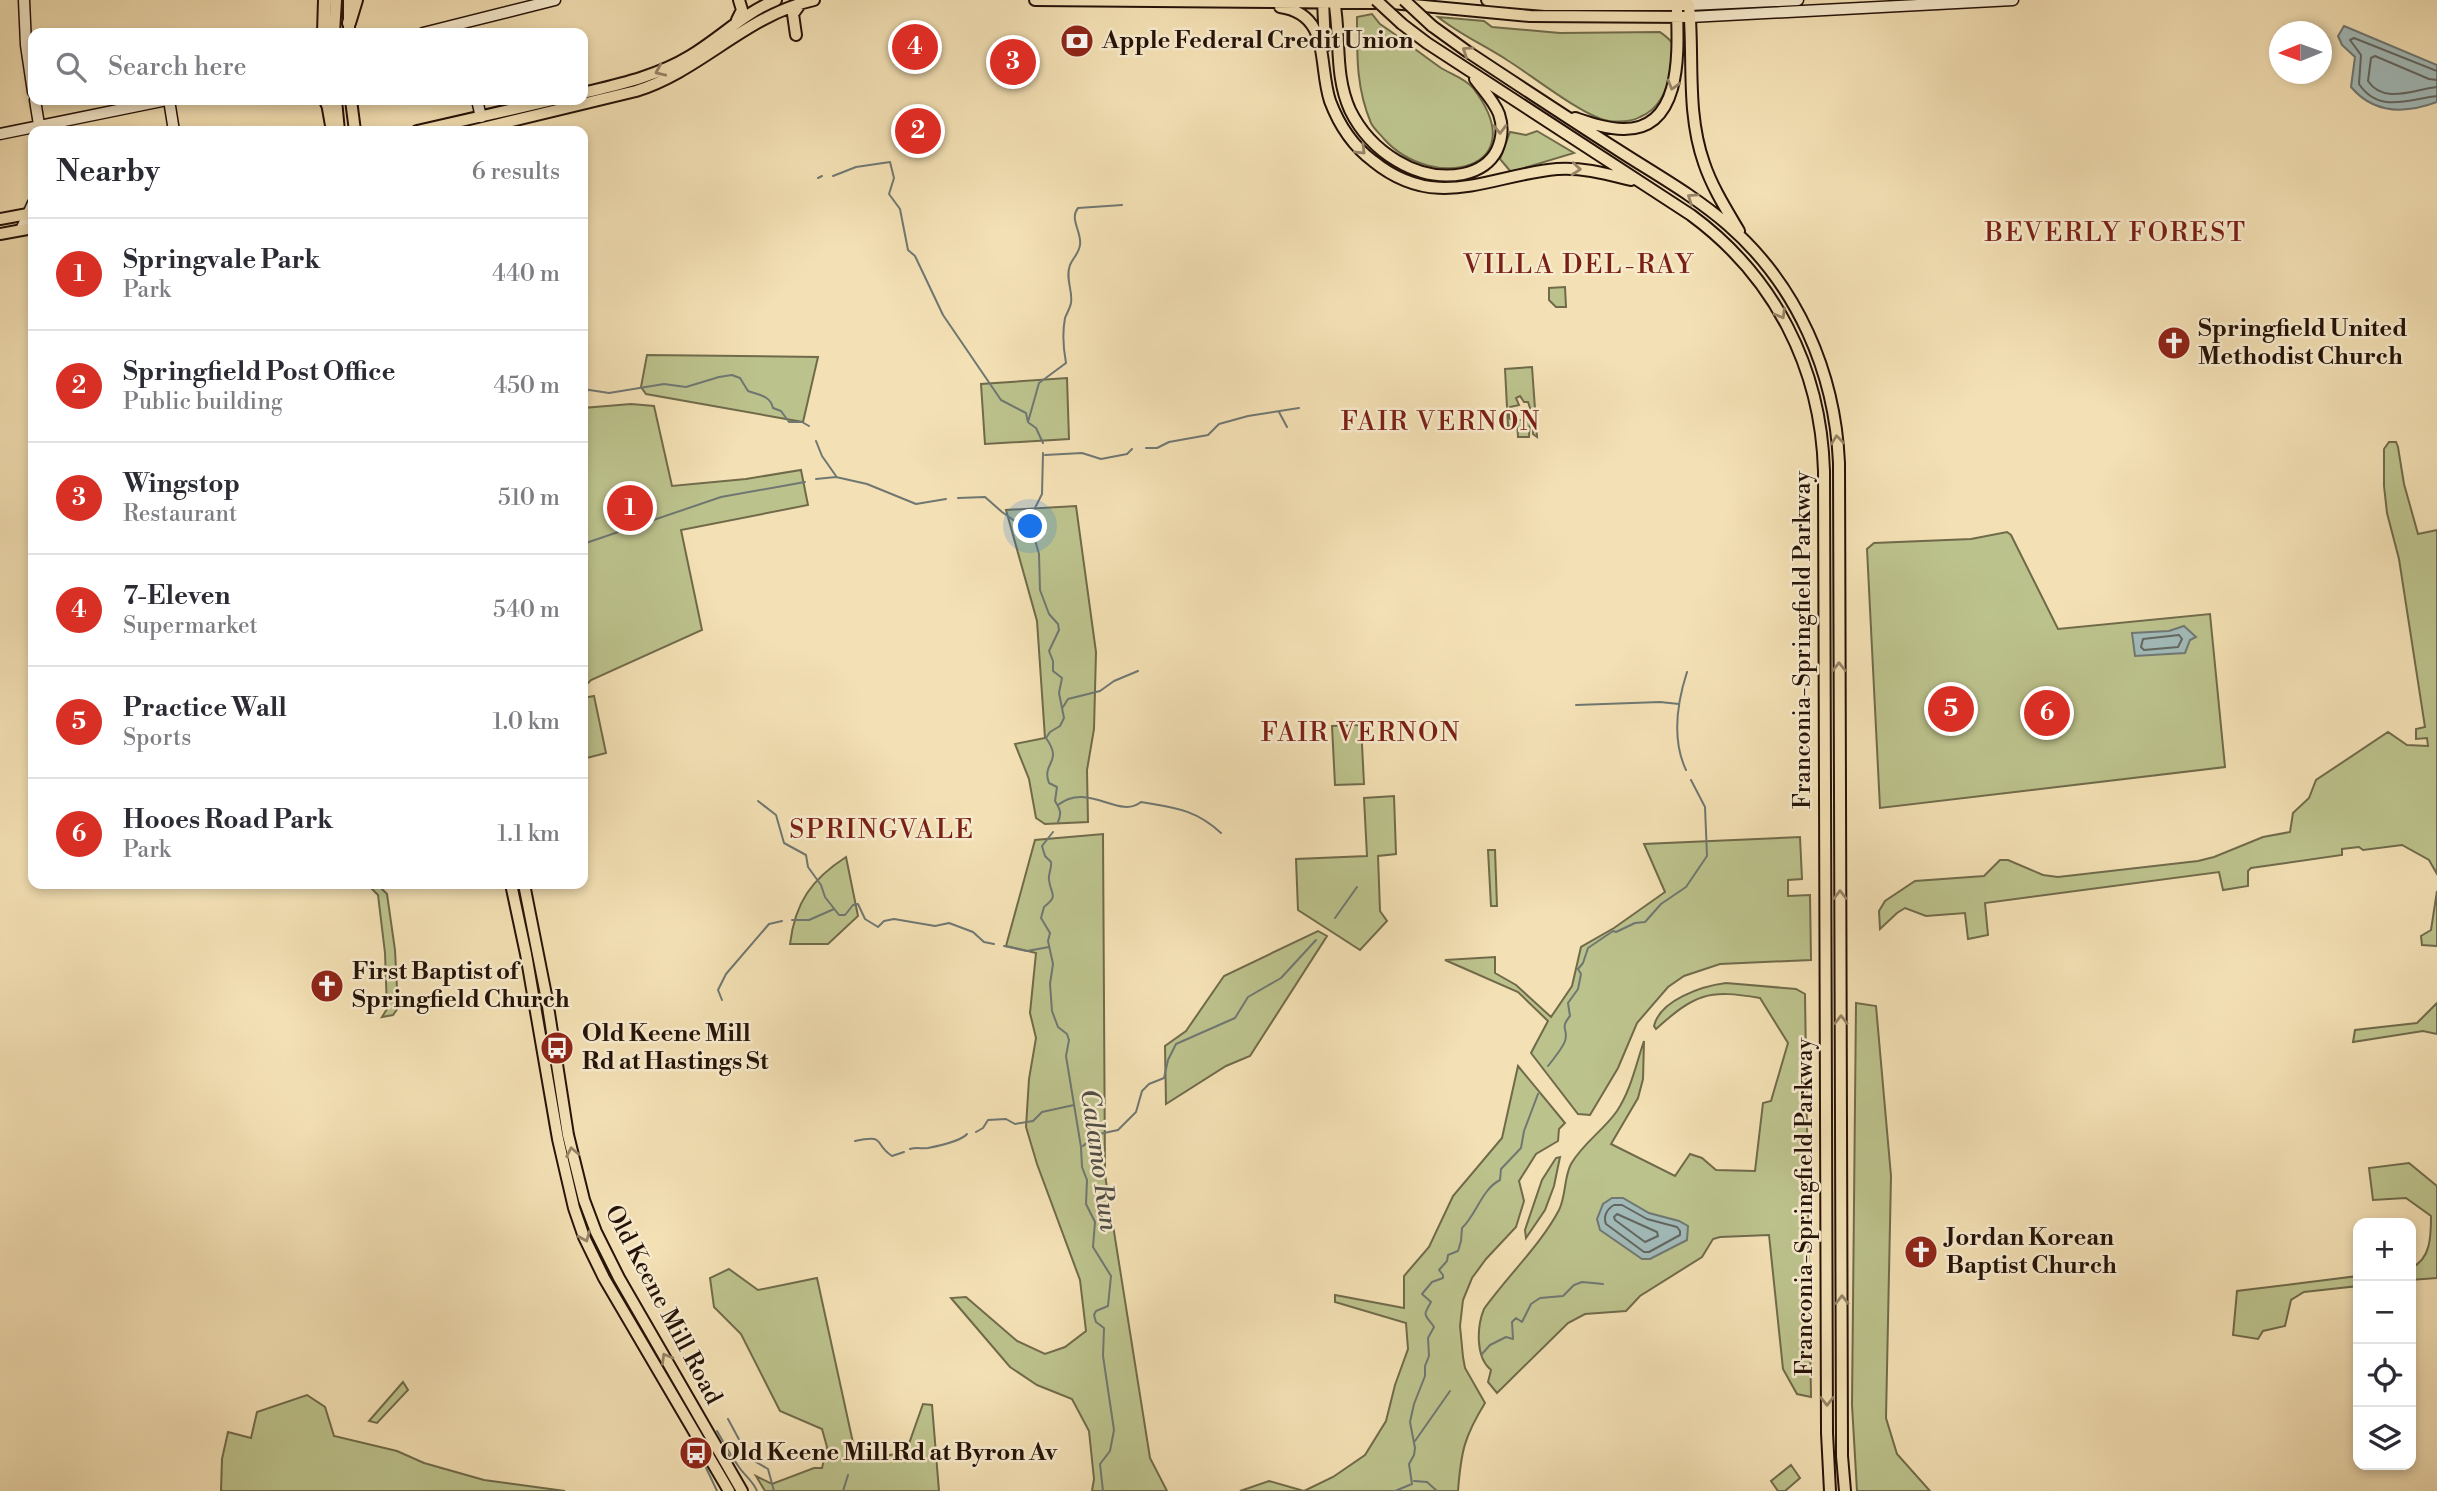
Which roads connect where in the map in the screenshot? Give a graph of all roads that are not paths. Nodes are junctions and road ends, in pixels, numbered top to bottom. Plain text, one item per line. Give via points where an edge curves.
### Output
1 (24, 0) edge
2 (325, 0) edge
3 (336, 0) edge
4 (349, 0) edge
5 (356, 0) edge
6 (555, 0) edge
7 (740, 0) edge
8 (814, 0) edge
9 (1035, 0) edge
10 (1376, 0) edge
11 (1404, 0) edge
12 (1487, 0) edge
13 (1798, 0) edge
14 (2013, 0) edge
15 (1329, 1) edge
16 (1253, 2) junction
17 (801, 3) junction
18 (771, 4) edge
19 (1545, 11) junction
20 (1684, 11) junction
21 (734, 24) junction
22 (324, 28) edge
23 (334, 28) edge
24 (351, 28) edge
25 (351, 28) edge
26 (463, 28) edge
27 (796, 35) dead end
28 (28, 58) edge
29 (1324, 64) junction
30 (1469, 71) junction
31 (588, 92) edge
32 (588, 100) edge
33 (36, 105) edge
34 (146, 105) edge
35 (169, 105) edge
36 (329, 105) edge
37 (330, 105) edge
38 (352, 105) edge
39 (478, 105) edge
40 (538, 105) edge
41 (566, 105) edge
42 (1565, 116) junction
43 (482, 125) edge
44 (39, 126) edge
45 (53, 126) edge
46 (173, 126) edge
47 (332, 126) edge
48 (336, 126) edge
49 (354, 126) edge
50 (28, 130) edge
51 (0, 134) edge
52 (1640, 182) junction
53 (28, 214) edge
54 (0, 219) edge
55 (28, 219) edge
56 (28, 229) edge
57 (21, 230) junction
58 (0, 234) edge
59 (1745, 241) junction
60 (512, 889) edge
61 (525, 889) edge
62 (729, 1491) edge
63 (742, 1491) edge
64 (1830, 1491) edge
65 (1845, 1491) edge

1 - 28 main road
2 - 22 highway
3 - 23 main road
4 - 24 main road
5 - 25 highway
6 - 26 main road
7 - 21 main road via 742,10
8 - 17 main road
9 - 16 main road
10 - 30 main road, Franconia-Springfield Parkway, bridge
42 -> 11 main road, Franconia-Springfield Parkway, bridge via 1432,26
12 - 19 main road
13 - 20 main road
14 - 20 main road
15 - 16 main road
15 - 19 main road
15 - 29 main road
30 -> 15 main road via 1500,116 1501,135 1494,155 1480,169 1457,175 1427,174 1402,164 1372,142 1350,109
16 - 29 main road via 1303,15 1317,36
17 - 18 main road
17 - 27 main road via 793,13
18 - 21 main road
18 - 32 main road via 748,27 690,68 659,83
19 - 20 main road
20 -> 42 main road via 1676,77 1668,101 1654,118 1623,129
20 - 59 main road via 1698,144 1711,181
21 -> 31 main road via 658,73
29 -> 52 main road via 1333,107 1353,142 1377,164 1407,181 1463,188 1567,168
30 - 52 main road, Franconia-Springfield Parkway
33 - 44 main road
34 - 45 main road
35 - 46 main road
36 - 47 main road
37 - 48 main road
38 - 49 main road
39 - 43 main road
40 - 43 main road
41 - 43 main road
59 -> 42 main road, Franconia-Springfield Parkway via 1701,204
50 - 51 main road
52 -> 64 main road, Franconia-Springfield Parkway via 1717,235 1762,285 1800,352 1819,415 1824,471
53 - 54 main road
55 - 57 main road
56 - 57 main road
57 - 58 main road
65 -> 59 main road, Franconia-Springfield Parkway via 1837,441 1828,386 1808,333 1781,284
60 -> 62 main road, Old Keene Mill Road via 558,1139 584,1237
63 -> 61 main road, Old Keene Mill Road via 619,1279 584,1200 570,1147

